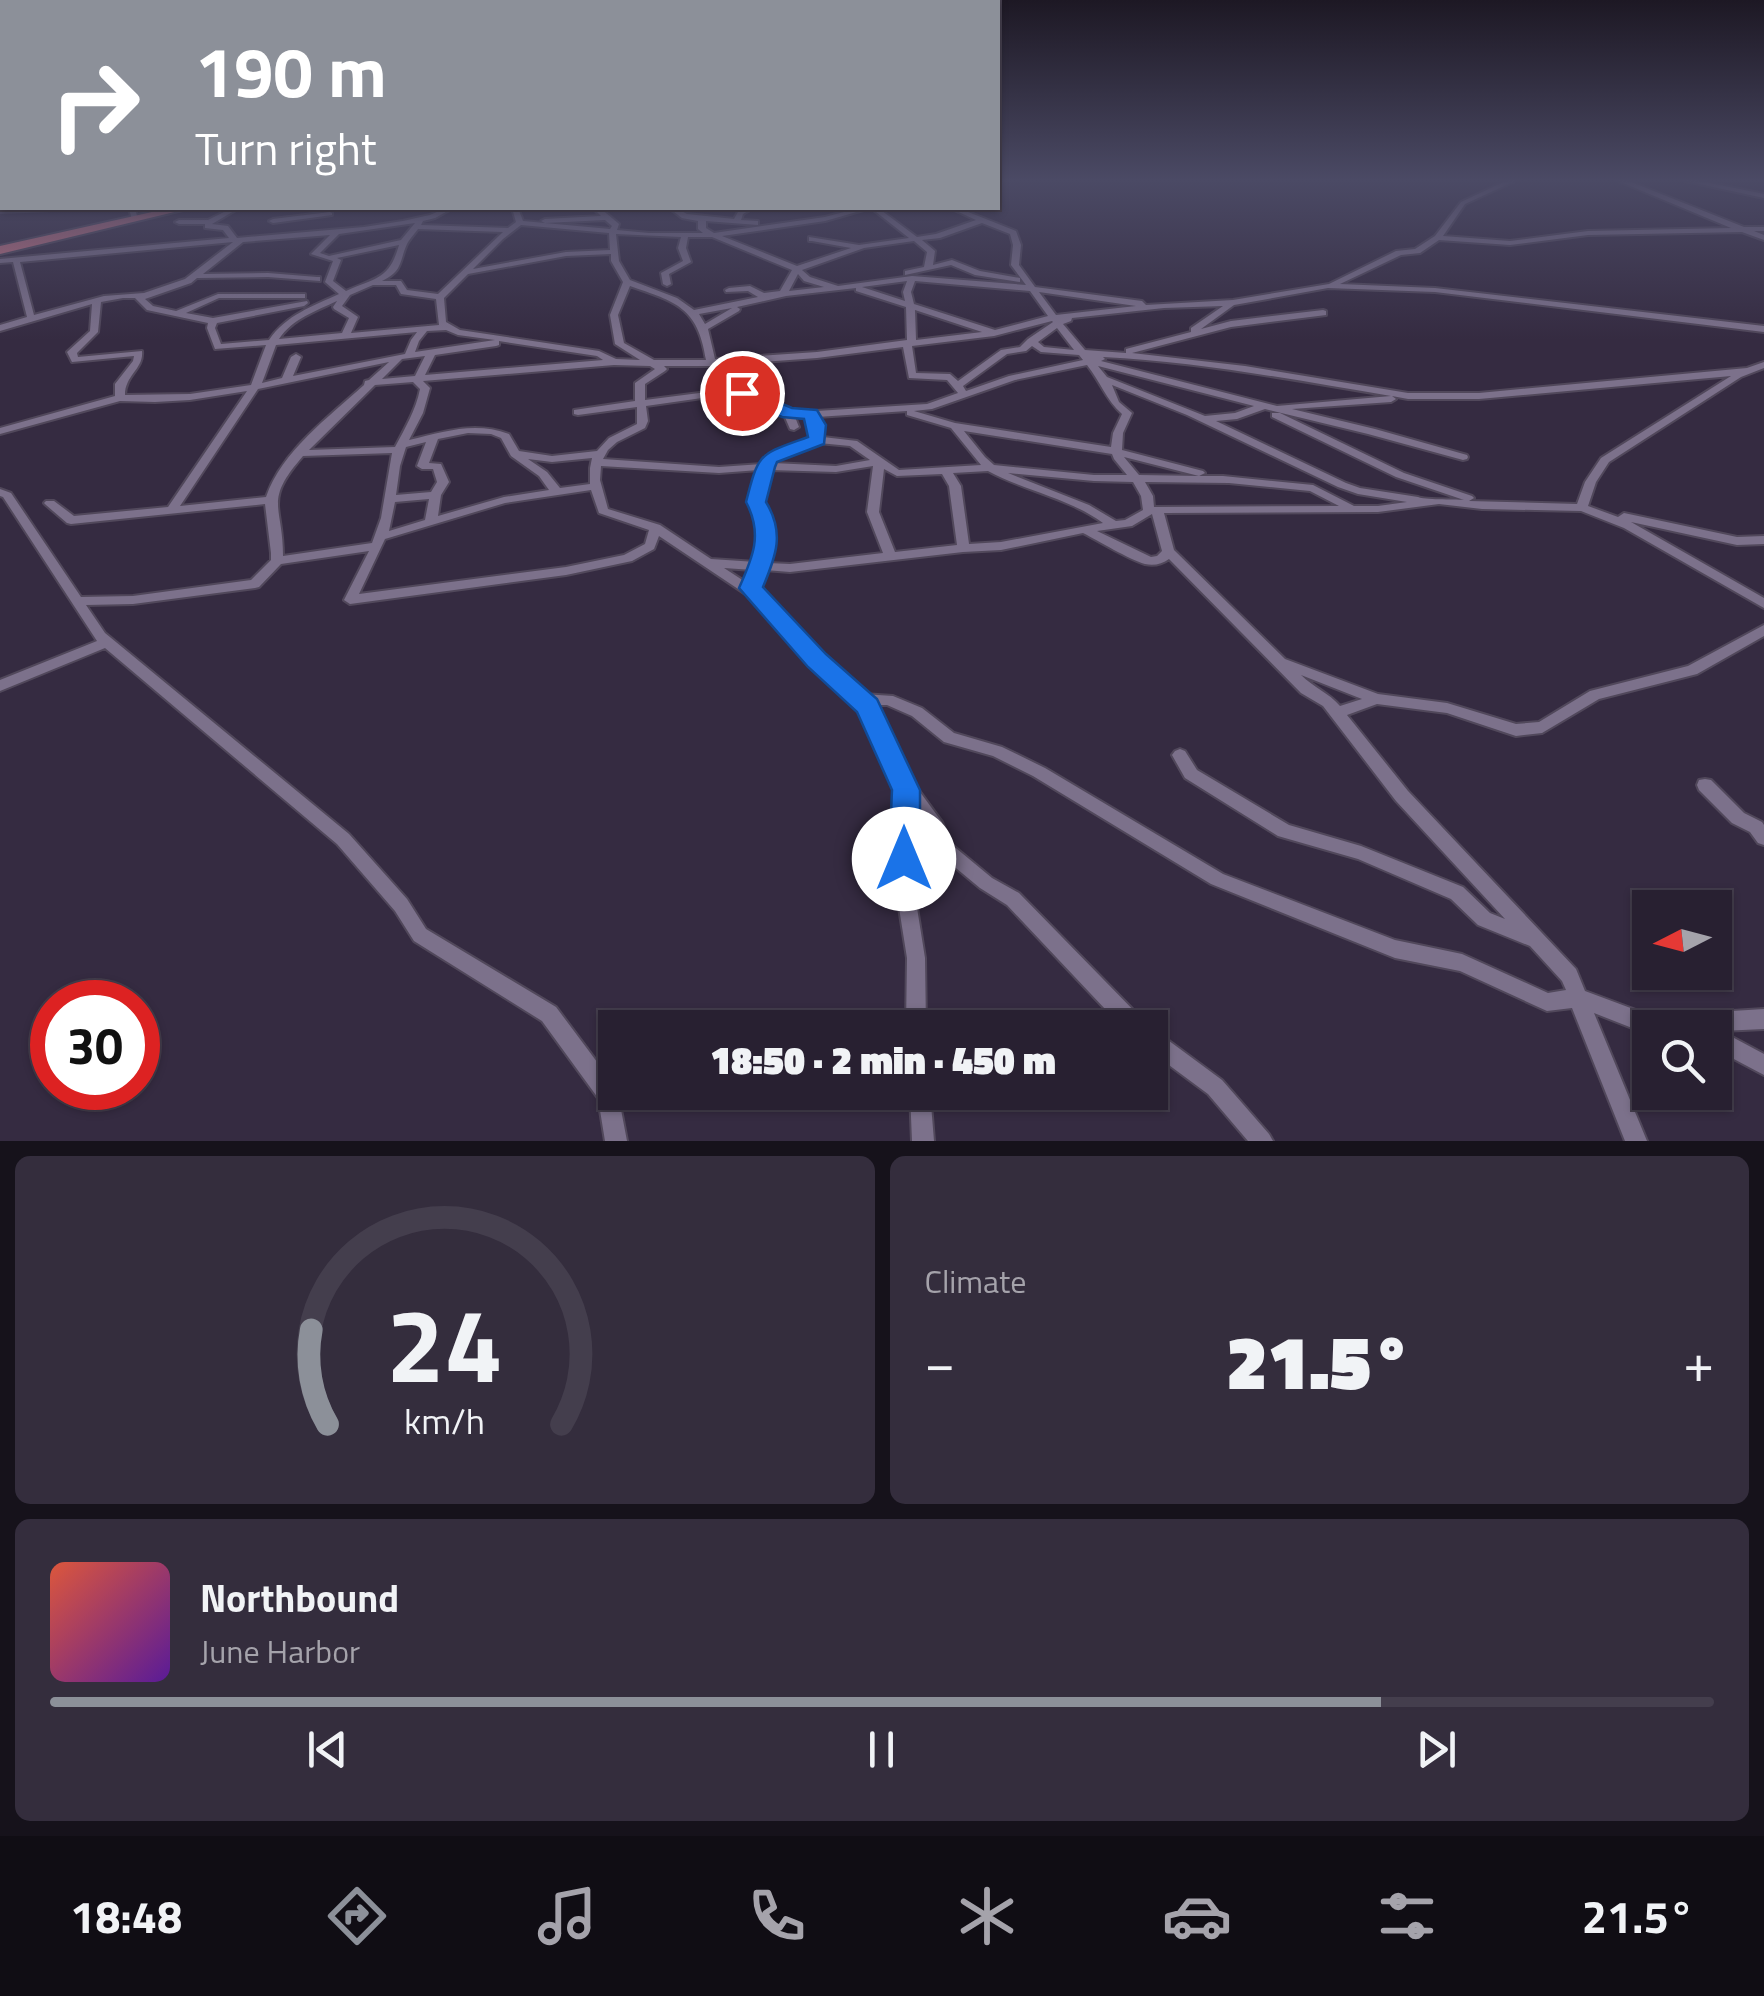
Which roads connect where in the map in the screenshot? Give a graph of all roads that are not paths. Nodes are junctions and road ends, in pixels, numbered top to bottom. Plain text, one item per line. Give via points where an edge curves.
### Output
1 (61, 233) edge
2 (231, 233) edge
3 (263, 233) edge
4 (319, 233) edge
5 (337, 233) edge
6 (411, 233) edge
7 (505, 233) edge
8 (612, 233) edge
9 (636, 233) edge
10 (710, 233) edge
11 (726, 233) edge
12 (906, 233) edge
13 (943, 233) edge
14 (1010, 233) edge
15 (1441, 233) edge
16 (1586, 233) edge
17 (684, 234) junction
18 (713, 235) junction
19 (260, 237) junction
20 (812, 238) dead end
21 (912, 238) junction
22 (1438, 238) junction
23 (238, 239) junction
24 (404, 242) junction
25 (863, 246) junction
26 (0, 250) edge
27 (614, 252) junction
28 (931, 252) junction
29 (333, 256) junction
30 (16, 260) junction
31 (0, 261) edge
32 (952, 262) junction
33 (928, 268) junction
34 (797, 270) junction
35 (470, 272) junction
36 (197, 276) junction
37 (331, 278) junction
38 (912, 278) junction
39 (317, 279) junction
40 (880, 281) junction
41 (627, 282) junction
42 (374, 283) junction
43 (667, 284) dead end
44 (1328, 286) junction
45 (854, 287) junction
46 (1033, 287) junction
47 (838, 288) junction
48 (740, 289) junction
49 (729, 290) dead end
50 (785, 291) junction
51 (141, 295) junction
52 (346, 295) junction
53 (440, 296) junction
54 (97, 300) junction
55 (1233, 302) junction
56 (302, 304) junction
57 (742, 304) junction
58 (910, 304) junction
59 (1184, 304) junction
60 (1152, 306) junction
61 (1222, 310) junction
62 (693, 313) junction
63 (1324, 313) dead end
64 (176, 314) junction
65 (30, 316) junction
66 (1057, 320) junction
67 (1254, 320) junction
68 (213, 321) junction
69 (446, 327) junction
70 (0, 328) edge
71 (704, 328) junction
72 (424, 329) junction
73 (1764, 329) edge
74 (994, 332) junction
75 (346, 335) junction
76 (1186, 335) junction
77 (272, 342) junction
78 (501, 342) junction
79 (907, 343) junction
80 (1036, 345) junction
81 (431, 354) junction
82 (1117, 355) junction
83 (296, 357) dead end
84 (404, 357) junction
85 (1086, 357) junction
86 (730, 361) junction
87 (614, 362) junction
88 (645, 362) junction
89 (713, 363) junction
90 (1764, 365) edge
91 (1058, 368) junction
92 (1749, 370) junction
93 (287, 379) junction
94 (1104, 379) junction
95 (417, 380) junction
96 (368, 384) junction
97 (256, 385) junction
98 (961, 389) junction
99 (1408, 396) junction
100 (120, 398) junction
101 (638, 405) junction
102 (1260, 408) junction
103 (904, 410) junction
104 (578, 412) dead end
105 (789, 414) junction
106 (810, 414) junction
107 (1204, 419) junction
108 (954, 426) junction
109 (794, 427) dead end
110 (0, 431) edge
111 (433, 439) junction
112 (818, 440) junction
113 (402, 447) junction
114 (1114, 451) junction
115 (302, 453) junction
116 (516, 454) junction
117 (1464, 456) dead end
118 (597, 458) junction
119 (878, 463) junction
120 (765, 467) junction
121 (992, 468) junction
122 (947, 473) junction
123 (1131, 476) junction
124 (1228, 480) junction
125 (596, 486) junction
126 (555, 490) junction
127 (0, 492) edge
128 (435, 495) junction
129 (389, 499) junction
130 (271, 500) junction
131 (1431, 502) junction
132 (50, 503) dead end
133 (1502, 507) junction
134 (1582, 508) junction
135 (1355, 509) junction
136 (1153, 510) junction
137 (171, 511) junction
138 (431, 521) junction
139 (1114, 525) junction
140 (656, 528) junction
141 (1084, 529) junction
142 (1764, 540) edge
143 (377, 541) junction
144 (962, 548) junction
145 (1168, 551) junction
146 (890, 555) junction
147 (277, 560) junction
148 (706, 562) junction
149 (760, 566) junction
150 (751, 588) junction
151 (76, 601) junction
152 (1764, 604) edge
153 (1764, 630) edge
154 (106, 642) junction
155 (1280, 662) junction
156 (0, 686) edge
157 (1377, 699) junction
158 (860, 700) junction
159 (1337, 713) junction
160 (1180, 755) dead end
161 (1706, 785) dead end
162 (906, 790) junction
163 (1764, 838) edge
164 (1538, 940) junction
165 (1578, 998) junction
166 (916, 1010) edge
167 (1120, 1010) edge
168 (1632, 1018) edge
169 (1764, 1019) edge
170 (1732, 1021) edge
171 (1732, 1047) edge
172 (1168, 1053) edge
173 (1764, 1065) edge
174 (921, 1110) edge
175 (616, 1141) edge
176 (922, 1141) edge
177 (1262, 1141) edge
178 (1636, 1141) edge

1 - 26 highway
2 - 23 street
3 - 19 street
4 - 19 street
5 - 29 street via 315,254
6 - 24 street
7 - 35 street
8 - 27 street
9 - 17 street
10 - 18 street
11 - 18 street
12 - 21 street
13 - 21 street
14 - 46 street via 1015,265
15 - 22 street
16 - 22 street via 1510,242
17 - 18 street
17 - 43 street via 687,262 665,273
18 - 34 street
19 - 23 street
20 - 25 street
21 - 25 street
21 - 28 street
22 - 44 street
23 - 30 street
23 - 36 street
24 - 29 street
24 - 42 street via 397,266
25 - 34 street
27 - 35 street
27 - 41 street
28 - 32 street
28 - 33 street
29 - 37 street
30 - 31 street
30 - 65 street
32 - 33 street
32 - 46 street
33 - 40 street
34 - 47 street
34 - 50 street
35 - 53 street
36 - 39 street
36 - 51 street
37 - 39 street
37 - 52 street via 331,286
38 - 40 street
38 - 46 street
38 - 58 street
39 - 56 street
40 - 45 street
41 - 62 street via 673,297
41 - 88 street via 614,315 620,344
42 - 52 street
42 - 53 street via 398,282 404,292
44 - 55 street
44 - 73 street via 1435,290
45 - 47 street
45 - 58 street
46 - 60 street
46 - 66 street
47 - 50 street
48 - 49 street
48 - 50 street via 762,296
48 - 57 street
50 - 57 street
51 - 54 street
51 - 64 street via 150,308
52 - 56 street
52 - 75 street via 337,307 354,318
53 - 69 street
54 - 65 street
54 - 100 street via 94,332 72,352 74,360 139,353 120,384
55 - 59 street
55 - 61 street
56 - 64 street via 218,296
56 - 68 street
56 - 77 street
57 - 62 street
57 - 71 street
58 - 74 street
58 - 79 street
59 - 60 street
59 - 61 street
60 - 66 street
61 - 67 street
61 - 76 street
62 - 71 street
63 - 67 street
64 - 68 street
65 - 70 street
66 - 74 street
66 - 80 street
66 - 85 street
67 - 76 street
68 - 77 street via 218,348
69 - 72 street
69 - 78 street
71 - 89 street
72 - 75 street
72 - 84 street
74 - 79 street
75 - 77 street
76 - 82 street
77 - 97 street
78 - 81 street
78 - 87 street via 599,354
79 - 86 street
79 - 98 street via 912,376 945,376
80 - 85 street
80 - 91 street
80 - 98 street via 1004,352
81 - 84 street
81 - 95 street
82 - 85 street
82 - 99 street
83 - 93 street
84 - 93 street
84 - 96 street
85 - 91 street
85 - 94 street
85 - 102 street
86 - 89 street
86 - 105 street via 732,384 742,393
87 - 88 street
87 - 95 street
88 - 89 street
88 - 101 street via 662,369 640,382
89 - 101 street via 720,393
90 - 92 street
91 - 98 street
92 - 99 street via 1479,396
92 - 134 street via 1605,460 1589,481
93 - 97 street
94 - 107 street
94 - 114 street via 1126,413
95 - 96 street
95 - 113 street via 424,398
96 - 115 street
97 - 100 street
97 - 137 street
98 - 103 street via 928,407
99 - 102 street
100 - 110 street
101 - 104 street
101 - 118 street via 642,426 620,434
102 - 107 street
102 - 117 street
102 - 133 street via 1400,475
103 - 106 street
103 - 108 street
105 - 106 street
105 - 109 street
106 - 112 street
107 - 131 street via 1358,491
108 - 114 street
108 - 121 street
111 - 113 street
111 - 116 street via 494,430
111 - 128 street via 422,466 436,466 443,482
112 - 119 street via 853,443
112 - 120 street via 770,458
113 - 115 street
113 - 129 street
114 - 123 street
114 - 124 street
115 - 130 street
116 - 118 street
116 - 126 street via 544,473
118 - 120 street via 718,470
118 - 125 street
119 - 120 street
119 - 122 street via 897,473
119 - 146 street via 873,512
120 - 149 street via 756,502 768,539
121 - 122 street
121 - 123 street
121 - 139 street via 1084,504
122 - 144 street via 955,486
123 - 124 street
123 - 136 street
124 - 135 street via 1313,488
125 - 126 street
125 - 140 street via 603,511
126 - 138 street
127 - 151 street
128 - 129 street
128 - 138 street
129 - 143 street
130 - 137 street
130 - 147 street
131 - 133 street
131 - 135 street
132 - 137 street via 71,520
133 - 134 street
134 - 142 street
134 - 152 street via 1628,525
135 - 136 street
136 - 139 street
136 - 145 street
138 - 143 street
139 - 141 street
140 - 143 street via 650,546 628,558 350,600
140 - 148 street
141 - 144 street
141 - 145 street via 1149,561
143 - 147 street
144 - 146 street
145 - 155 street
146 - 149 street
147 - 151 street via 255,584
148 - 149 street
148 - 150 street
149 - 150 street
150 - 158 street
151 - 154 street
153 - 157 street via 1692,670 1595,695 1542,726 1516,730 1447,708
154 - 156 street
154 - 175 street via 343,839 420,935 548,1014 608,1094
155 - 157 street
155 - 159 street
157 - 159 street
158 - 162 street
158 - 165 street via 888,700 917,712 949,738 998,751 1216,880 1394,949 1462,963 1547,1002
159 - 164 street via 1402,796
160 - 164 street via 1191,774 1284,832 1361,852 1457,892 1484,919
161 - 163 street
162 - 166 street via 905,888
162 - 167 street via 936,826 945,849 1013,899
164 - 165 street via 1569,975
165 - 168 street
165 - 178 street
169 - 170 street
171 - 173 street
172 - 177 street via 1215,1088
174 - 176 street

